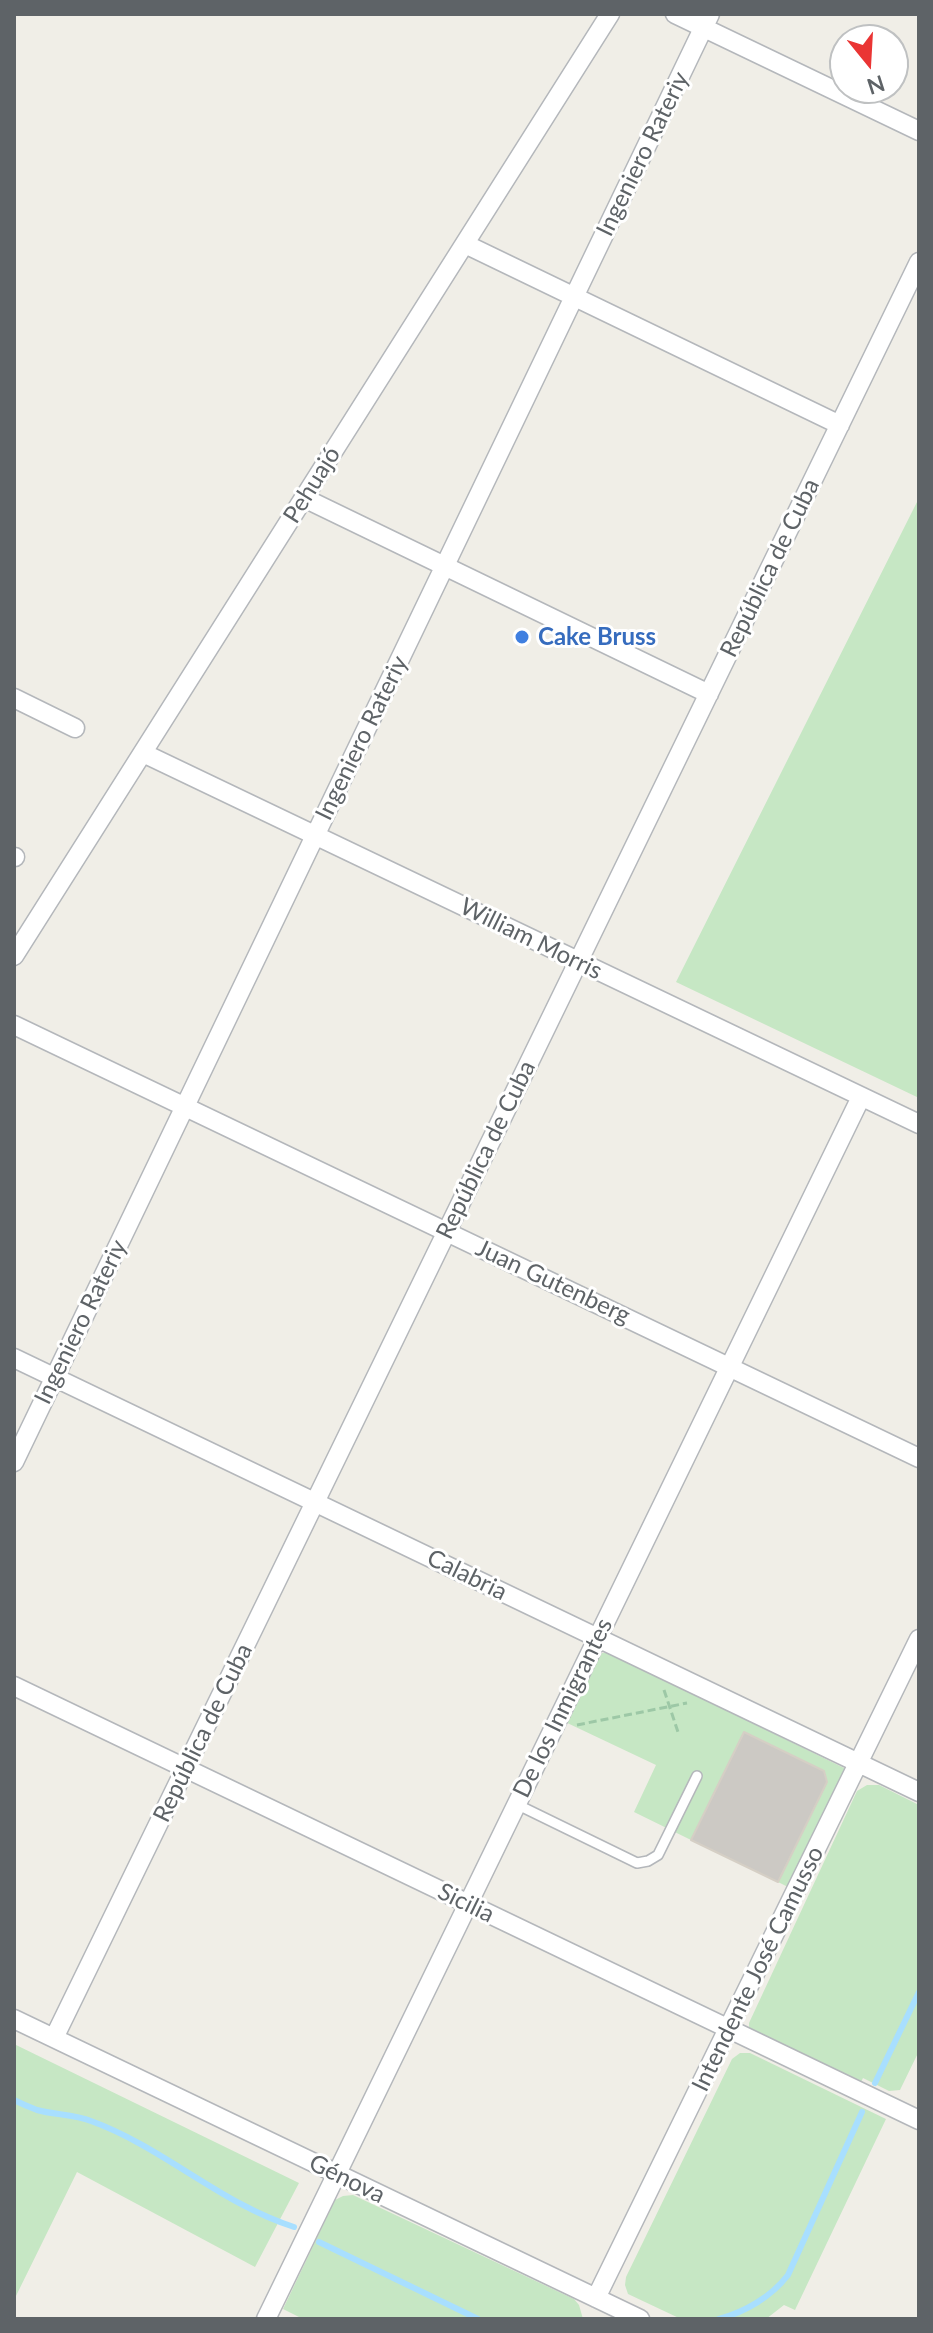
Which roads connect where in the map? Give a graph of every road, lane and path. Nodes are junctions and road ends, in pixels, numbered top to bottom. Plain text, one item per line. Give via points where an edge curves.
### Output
1 (610, 14) edge
2 (675, 14) edge
3 (706, 21) edge
4 (919, 131) edge
5 (465, 244) junction
6 (919, 262) edge
7 (574, 296) junction
8 (840, 425) junction
9 (304, 498) junction
10 (444, 566) junction
11 (709, 694) junction
12 (14, 698) edge
13 (75, 728) dead end
14 (143, 753) junction
15 (315, 835) junction
16 (14, 956) edge
17 (578, 961) junction
18 (14, 1025) edge
19 (861, 1097) junction
20 (185, 1105) junction
21 (919, 1124) edge
22 (447, 1231) junction
23 (14, 1358) edge
24 (730, 1366) junction
25 (55, 1377) junction
26 (919, 1458) edge
27 (14, 1462) edge
28 (315, 1502) junction
29 (596, 1637) junction
30 (919, 1639) edge
31 (655, 1665) junction
32 (14, 1686) edge
33 (691, 1703) dead end
34 (669, 1706) junction
35 (575, 1727) dead end
36 (678, 1732) dead end
37 (859, 1763) junction
38 (185, 1768) junction
39 (697, 1776) dead end
40 (919, 1792) edge
41 (516, 1804) junction
42 (468, 1904) junction
43 (14, 2019) edge
44 (728, 2029) junction
45 (54, 2038) junction
46 (919, 2120) edge
47 (336, 2174) junction
48 (596, 2298) junction
49 (266, 2319) edge
50 (640, 2319) edge

1 - 5 street, Pehuajó
2 - 3 street
3 - 4 street
3 - 7 street, Ingeniero Rateriy
5 - 7 street
5 - 9 street, Pehuajó
6 - 8 street, República de Cuba
7 - 8 street
7 - 10 street, Ingeniero Rateriy
8 - 11 street, República de Cuba
9 - 10 street
9 - 14 street, Pehuajó
10 - 11 street
10 - 15 street, Ingeniero Rateriy
11 - 17 street, República de Cuba
12 - 13 street
14 - 15 street, William Morris
14 - 16 street, Pehuajó
15 - 17 street, William Morris
15 - 20 street, Ingeniero Rateriy
17 - 19 street, William Morris
17 - 22 street, República de Cuba
18 - 20 street, Juan Gutenberg
19 - 21 street, William Morris
19 - 24 street, De los Inmigrantes
20 - 22 street, Juan Gutenberg
20 - 25 street, Ingeniero Rateriy
22 - 24 street, Juan Gutenberg
22 - 28 street, República de Cuba
23 - 25 street, Calabria
24 - 26 street, Juan Gutenberg
24 - 29 street, De los Inmigrantes
25 - 27 street, Ingeniero Rateriy
25 - 28 street, Calabria
28 - 29 street, Calabria
28 - 38 street, República de Cuba
29 - 31 street, Calabria
29 - 41 street, De los Inmigrantes
30 - 37 street, Intendente José Camusso
31 - 34 path
31 - 37 street, Calabria
32 - 38 street, Sicilia
33 - 34 path
34 - 35 path
34 - 36 path
37 - 40 street, Calabria
37 - 44 street, Intendente José Camusso
38 - 42 street, Sicilia
38 - 45 street, República de Cuba
39 - 41 lane via 658,1855 637,1863
41 - 42 street, De los Inmigrantes
42 - 44 street, Sicilia
42 - 47 street, De los Inmigrantes
43 - 45 street, Génova
44 - 46 street, Sicilia
44 - 48 street, Intendente José Camusso
45 - 47 street, Génova
47 - 48 street, Génova
47 - 49 street, De los Inmigrantes
48 - 50 street, Génova

